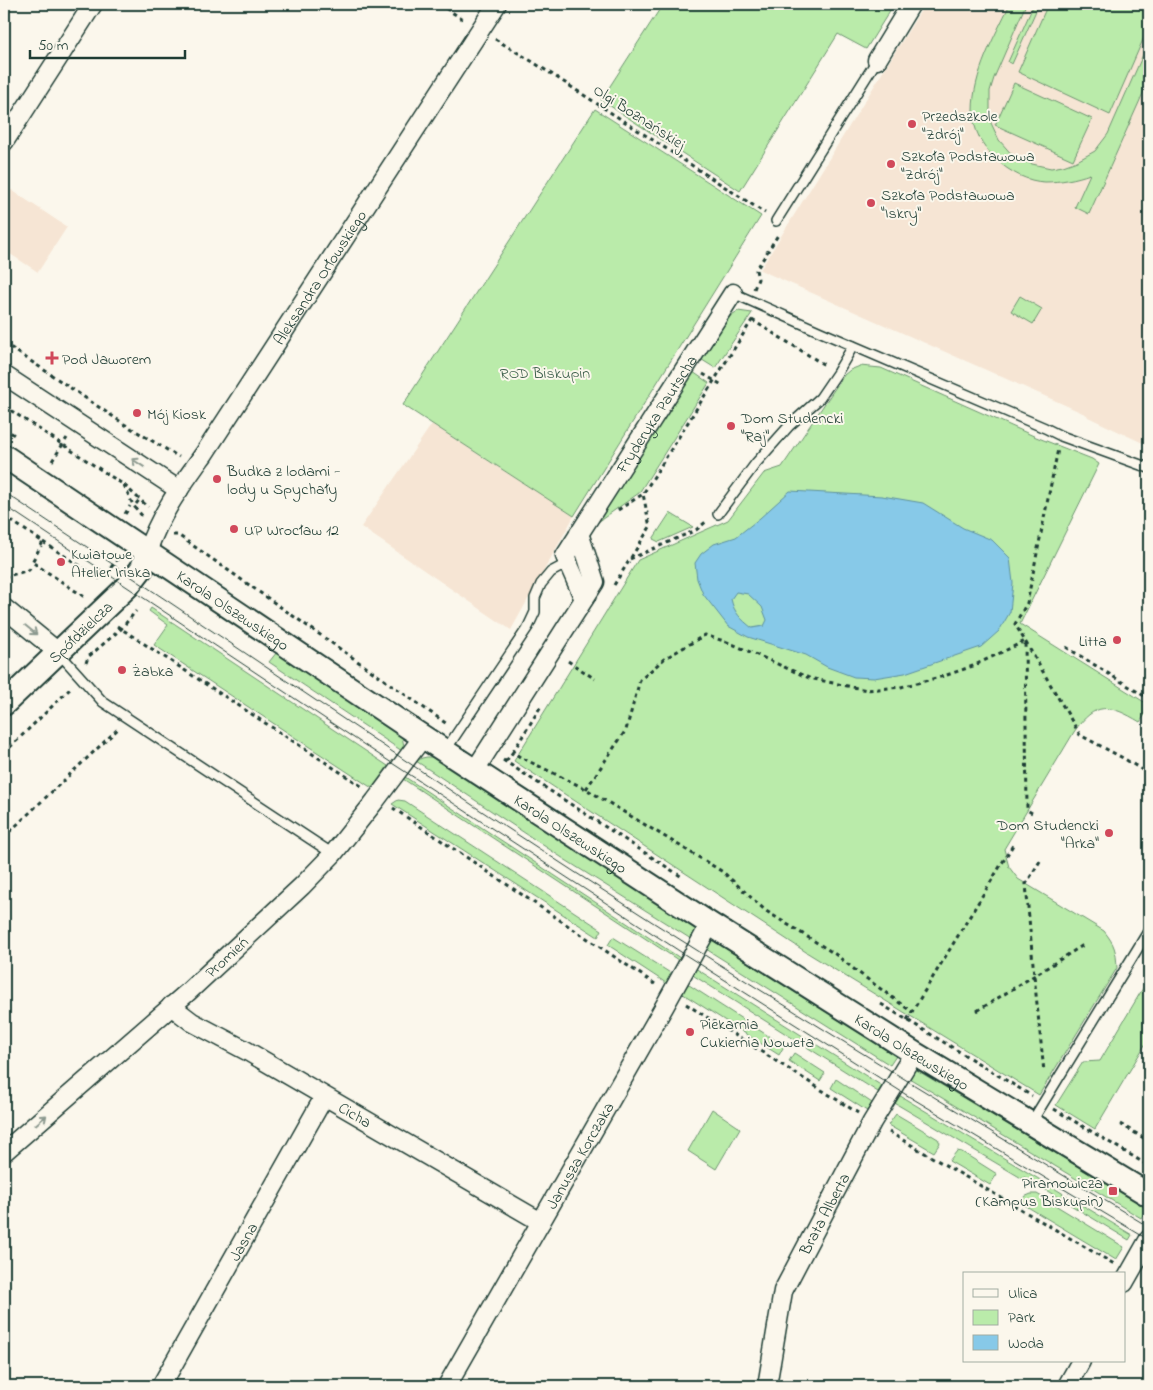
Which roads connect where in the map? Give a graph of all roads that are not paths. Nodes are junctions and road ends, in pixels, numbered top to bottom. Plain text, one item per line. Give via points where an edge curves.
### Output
1 (93, 4) edge
2 (497, 4) edge
3 (911, 4) edge
4 (876, 60) joint
5 (4, 142) edge
6 (776, 221) road end
7 (733, 293) joint
8 (852, 346) junction
9 (4, 375) edge
10 (4, 456) edge
11 (1149, 468) edge
12 (179, 490) junction
13 (718, 514) road end
14 (579, 532) junction
15 (147, 552) junction
16 (568, 563) junction
17 (584, 598) junction
18 (4, 608) edge
19 (58, 652) junction
20 (4, 704) edge
21 (423, 737) junction
22 (445, 751) junction
23 (475, 770) junction
24 (333, 854) junction
25 (710, 924) junction
26 (1149, 930) edge
27 (171, 1006) junction
28 (914, 1053) junction
29 (324, 1097) junction
30 (1031, 1123) junction
31 (4, 1152) edge
32 (1149, 1195) edge
33 (541, 1222) junction
34 (1149, 1239) edge
35 (1127, 1278) edge
36 (1080, 1362) edge
37 (161, 1386) edge
38 (447, 1386) edge
39 (767, 1386) edge
40 (1067, 1386) edge

1 - 5 street
2 - 12 street, Aleksandra Orłowskiego
3 - 4 street
4 - 6 lane
7 - 8 lane
7 - 14 street, Fryderyka Pautscha
8 - 11 lane via 1061,436
8 - 13 lane via 820,398 756,463
12 -> 9 street
10 - 15 street, Karola Olszewskiego
12 - 15 street, Aleksandra Orłowskiego via 156,526
14 - 16 street, Fryderyka Pautscha via 565,556
14 - 17 street via 594,582
15 - 19 street, Spółdzielcza via 135,578
15 - 21 street, Karola Olszewskiego
16 - 17 street
16 - 22 lane via 551,572 541,584 528,627
17 - 23 street
18 -> 19 street
19 - 20 street, Spółdzielcza
19 - 24 lane via 103,702
21 - 22 street, Karola Olszewskiego
21 - 24 street, Promień
22 - 23 street, Karola Olszewskiego
23 - 25 street, Karola Olszewskiego
24 - 27 street, Promień
25 - 28 street, Karola Olszewskiego
25 - 33 street, Janusza Korczaka
26 - 30 lane
27 - 29 street, Cicha via 192,1022
31 -> 27 street, Promień
28 - 30 street, Karola Olszewskiego
28 - 39 street, Brata Alberta via 872,1122 783,1291
29 - 33 street, Cicha
29 - 37 street, Jasna
30 - 32 street, Karola Olszewskiego
33 - 38 street, Janusza Korczaka
34 - 35 street
36 - 40 street

